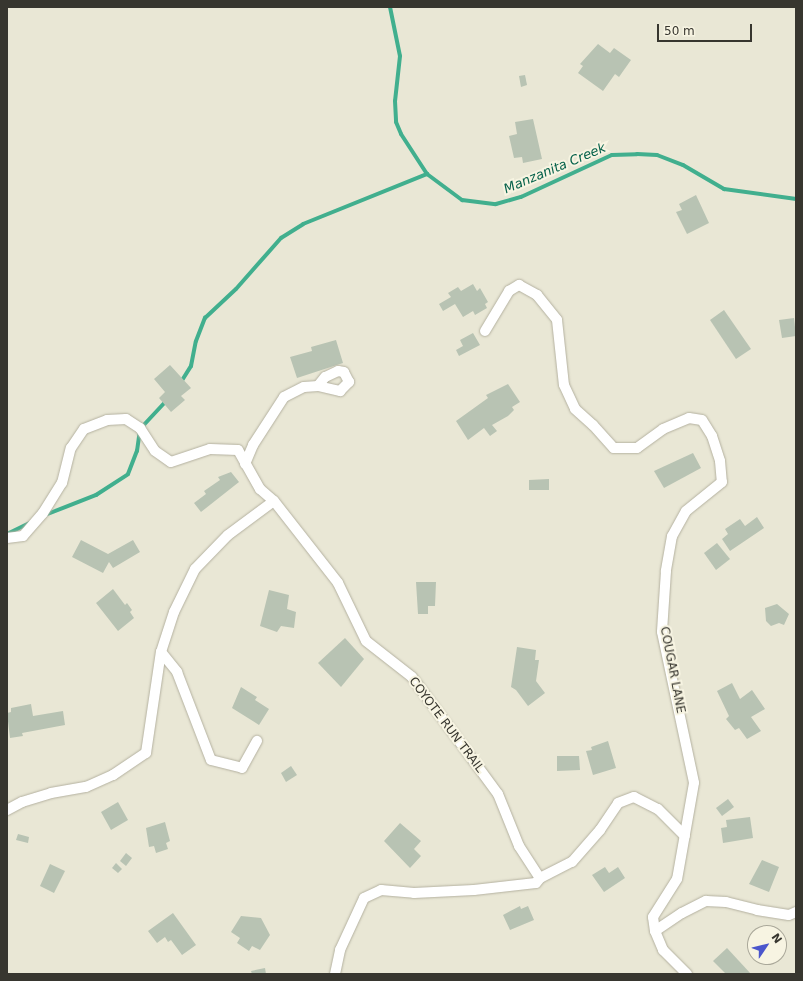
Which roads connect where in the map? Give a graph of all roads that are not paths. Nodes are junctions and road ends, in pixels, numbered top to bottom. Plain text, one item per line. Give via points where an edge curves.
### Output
1 (485, 330) dead end
2 (318, 386) dead end
3 (245, 464) junction
4 (274, 501) junction
5 (7, 538) edge
6 (161, 652) junction
7 (257, 742) dead end
8 (7, 810) edge
9 (685, 836) junction
10 (538, 880) junction
11 (796, 912) edge
12 (655, 931) junction
13 (335, 974) edge
14 (687, 974) edge

1 - 9 street, COUGAR LANE via 508,291 519,285 537,295 557,320 564,385 574,409 594,425 614,448 637,448 663,429 689,418 702,420 712,436 722,482 686,511 672,536 666,570 662,632 694,783
2 - 3 street via 304,387 284,396 253,445
3 - 4 street, COYOTE RUN TRAIL via 260,489
3 - 5 street, COYOTE RUN TRAIL via 238,450 210,450 171,462 155,451 135,425 126,419 107,420 84,429 71,448 62,483 43,513 23,536
4 - 6 street via 228,535 195,569 174,612
4 - 10 street, COYOTE RUN TRAIL via 338,583 366,641 412,677 498,794 519,846
6 - 7 street via 177,672 211,760 242,768
6 - 8 street via 146,753 113,775 86,787 51,793 22,802
9 - 10 street via 658,809 634,797 618,803 600,830 572,862
9 - 12 street, COUGAR LANE via 677,879 653,917
10 - 13 street via 474,890 414,893 381,890 364,898 340,950
11 - 12 street via 788,915 726,902 706,902 682,913
12 - 14 street via 663,950

